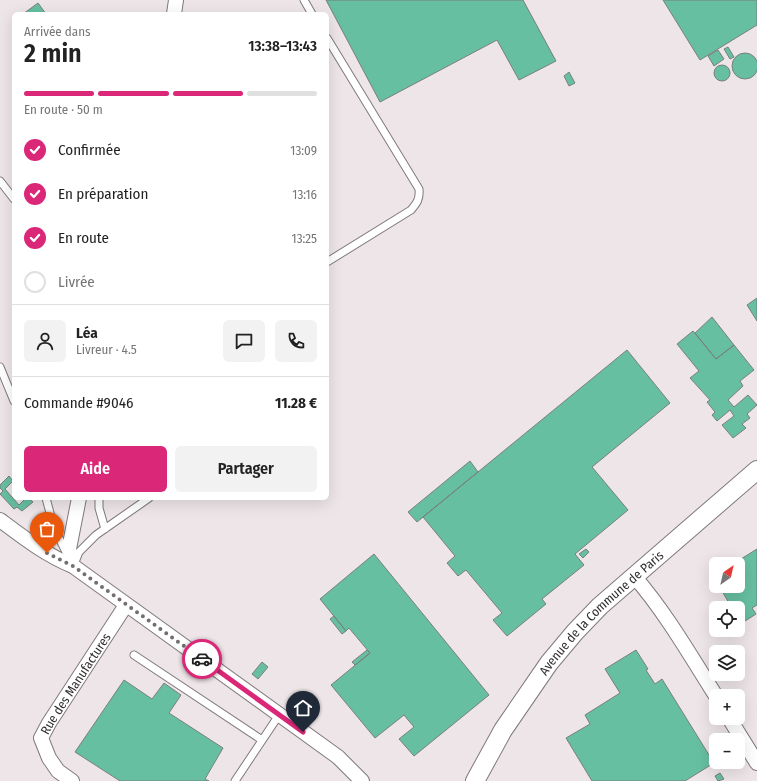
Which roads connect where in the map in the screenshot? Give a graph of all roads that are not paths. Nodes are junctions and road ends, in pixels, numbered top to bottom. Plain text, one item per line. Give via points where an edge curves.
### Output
1 (176, 0) edge
2 (304, 0) edge
3 (174, 12) edge
4 (311, 12) edge
5 (329, 41) edge
6 (0, 180) edge
7 (12, 197) edge
8 (329, 261) edge
9 (0, 367) edge
10 (12, 397) edge
11 (757, 470) edge
12 (47, 500) edge
13 (79, 500) edge
14 (99, 500) edge
15 (146, 500) edge
16 (0, 520) edge
17 (105, 529) junction
18 (73, 566) junction
19 (634, 576) junction
20 (126, 605) junction
21 (134, 655) dead end
22 (712, 689) edge
23 (279, 715) junction
24 (733, 725) edge
25 (262, 740) junction
26 (757, 763) edge
27 (72, 781) edge
28 (235, 781) edge
29 (362, 781) edge
30 (475, 781) edge

1 - 3 street
2 - 4 lane
5 - 8 lane via 419,189 420,196 411,210
6 - 7 lane
9 - 10 lane
11 - 19 street, Avenue de la Commune de Paris
12 - 18 lane via 54,528
13 - 18 street via 69,549
14 - 17 lane
15 - 17 lane
16 - 18 street via 35,547
17 - 18 lane via 79,552
18 - 20 street
19 - 22 street via 674,629
19 - 30 street, Avenue de la Commune de Paris via 600,606 549,663 503,730
20 - 23 street
20 - 27 street, Rue des Manufactures via 41,738 49,758 58,771
21 - 25 lane
23 - 25 lane
23 - 29 street via 338,757
24 - 26 street
25 - 28 lane

